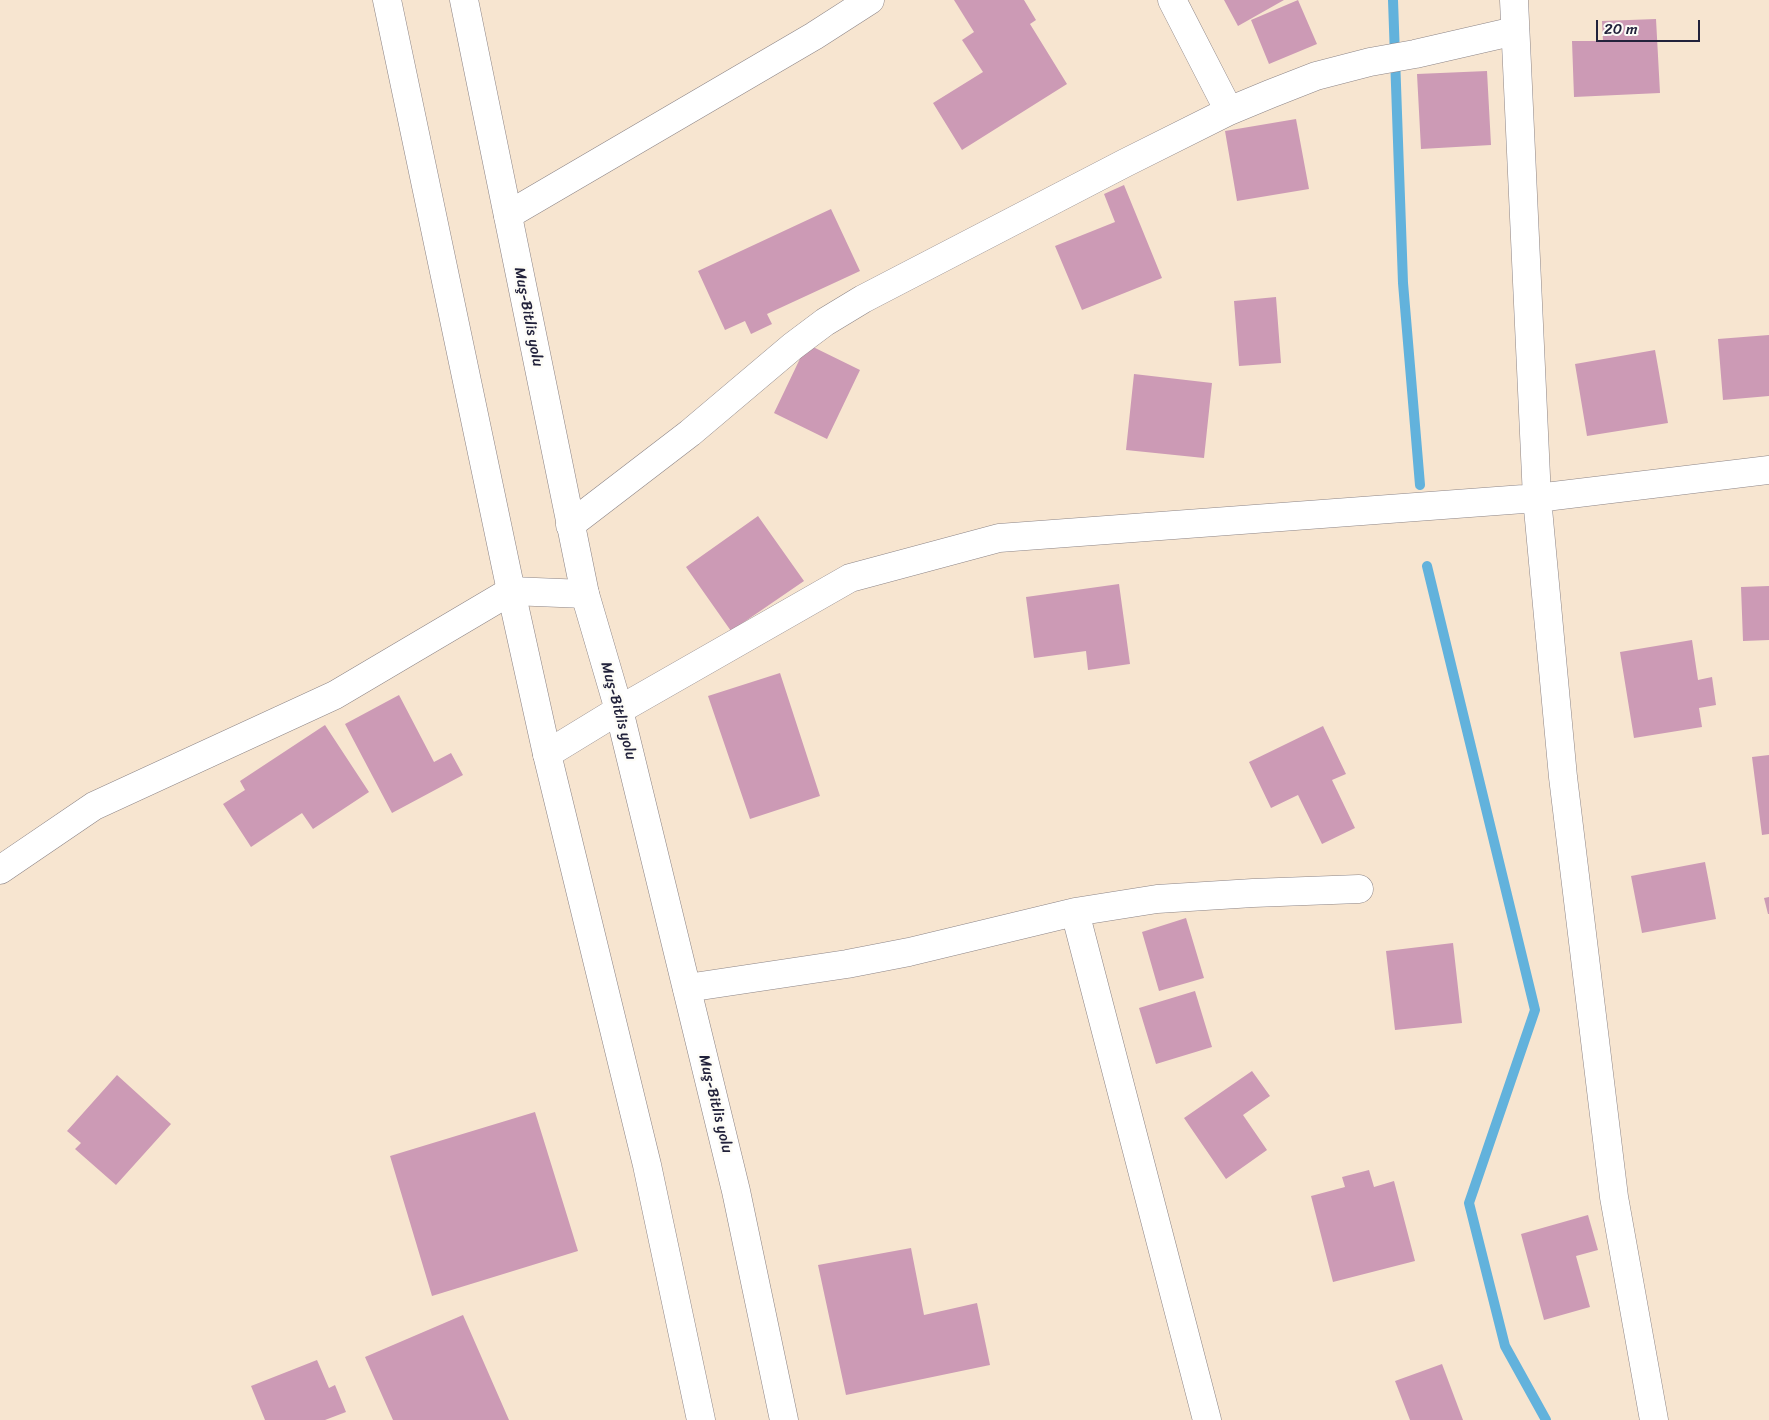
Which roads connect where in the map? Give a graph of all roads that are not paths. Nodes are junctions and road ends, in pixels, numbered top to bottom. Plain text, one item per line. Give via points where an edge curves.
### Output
1 (388, 0) edge
2 (464, 0) edge
3 (870, 0) edge
4 (1172, 0) edge
5 (1514, 0) edge
6 (1515, 31) junction
7 (1229, 111) junction
8 (508, 215) junction
9 (1769, 470) edge
10 (1537, 498) junction
11 (570, 525) junction
12 (511, 591) junction
13 (585, 594) junction
14 (618, 710) junction
15 (548, 754) junction
16 (0, 870) edge
17 (1359, 889) dead end
18 (1075, 912) junction
19 (687, 988) junction
20 (701, 1420) edge
21 (784, 1420) edge
22 (1207, 1420) edge
23 (1654, 1420) edge

1 - 12 main road
2 - 8 main road, Muş-Bitlis yolu
3 - 8 main road
4 - 7 main road
5 - 6 main road
6 - 7 main road via 1316,76
6 - 10 main road
7 - 11 main road via 862,299 825,322 690,433
8 - 11 main road, Muş-Bitlis yolu
9 - 10 main road
10 - 14 main road via 999,538 850,578
10 - 23 main road via 1563,777 1614,1197
11 - 13 main road, Muş-Bitlis yolu
12 - 13 main road
12 - 15 main road
12 - 16 main road via 335,695 94,806
13 - 14 main road, Muş-Bitlis yolu
14 - 15 main road
14 - 19 main road, Muş-Bitlis yolu
15 - 20 main road via 647,1165
17 - 18 main road via 1156,899
18 - 19 main road via 909,952
18 - 22 main road
19 - 21 main road, Muş-Bitlis yolu via 736,1192

